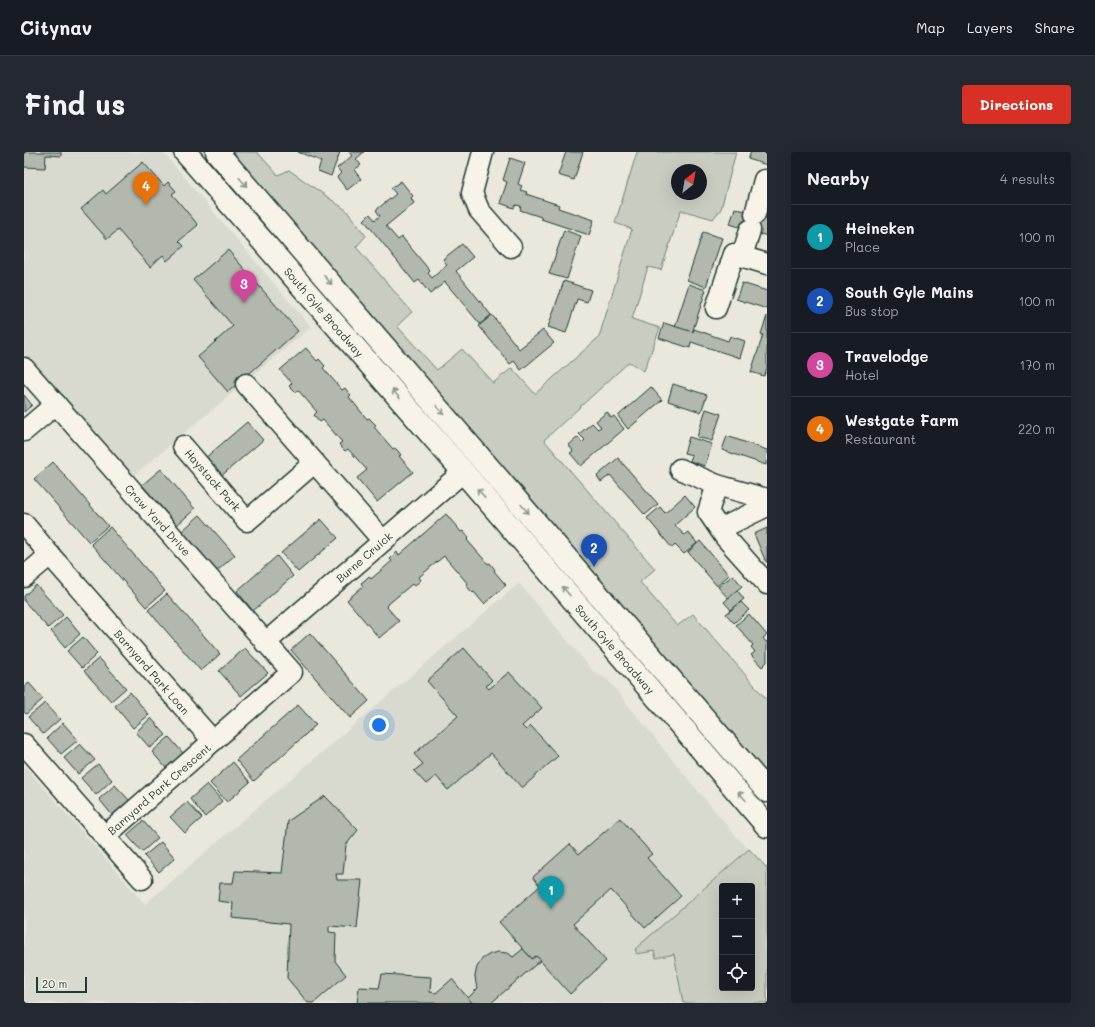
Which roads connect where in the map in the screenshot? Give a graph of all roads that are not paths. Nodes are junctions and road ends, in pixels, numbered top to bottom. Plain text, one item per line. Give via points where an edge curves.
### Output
1 (185, 152) edge
2 (217, 152) edge
3 (483, 152) edge
4 (764, 180) dead end
5 (511, 247) dead end
6 (742, 256) junction
7 (767, 264) edge
8 (716, 308) dead end
9 (24, 368) edge
10 (246, 384) dead end
11 (56, 404) junction
12 (24, 431) edge
13 (183, 446) dead end
14 (480, 456) junction
15 (314, 463) junction
16 (680, 469) dead end
17 (463, 472) junction
18 (717, 485) junction
19 (767, 499) edge
20 (767, 506) edge
21 (24, 524) edge
22 (720, 529) junction
23 (383, 541) junction
24 (50, 555) junction
25 (24, 577) edge
26 (767, 584) edge
27 (266, 643) junction
28 (213, 741) junction
29 (24, 744) edge
30 (767, 791) edge
31 (767, 826) edge
32 (105, 836) junction
33 (142, 879) dead end

17 -> 1 street, South Gyle Broadway
2 -> 14 street, South Gyle Broadway
3 - 5 street via 472,193 479,210
4 - 6 street
6 - 7 street
6 - 8 street via 734,254
9 - 11 street, Craw Yard Drive
10 - 15 street
11 - 12 street
11 - 27 street, Craw Yard Drive
13 - 15 street, Haystack Park via 247,521
14 - 17 street
14 -> 30 street, South Gyle Broadway
15 - 23 street
16 - 18 street
17 - 23 street, Burne Cruick
31 -> 17 street, South Gyle Broadway
18 - 19 street
18 - 22 street via 708,512
20 - 22 street
21 - 24 street, Barnyard Park Loan
22 - 26 street
23 - 27 street, Burne Cruick
24 - 25 street
24 - 28 street, Barnyard Park Loan
27 - 28 street, Craw Yard Drive via 292,672
28 - 32 street, Barnyard Park Crescent
29 - 32 street, Barnyard Park Crescent
32 - 33 street, Barnyard Park Crescent

